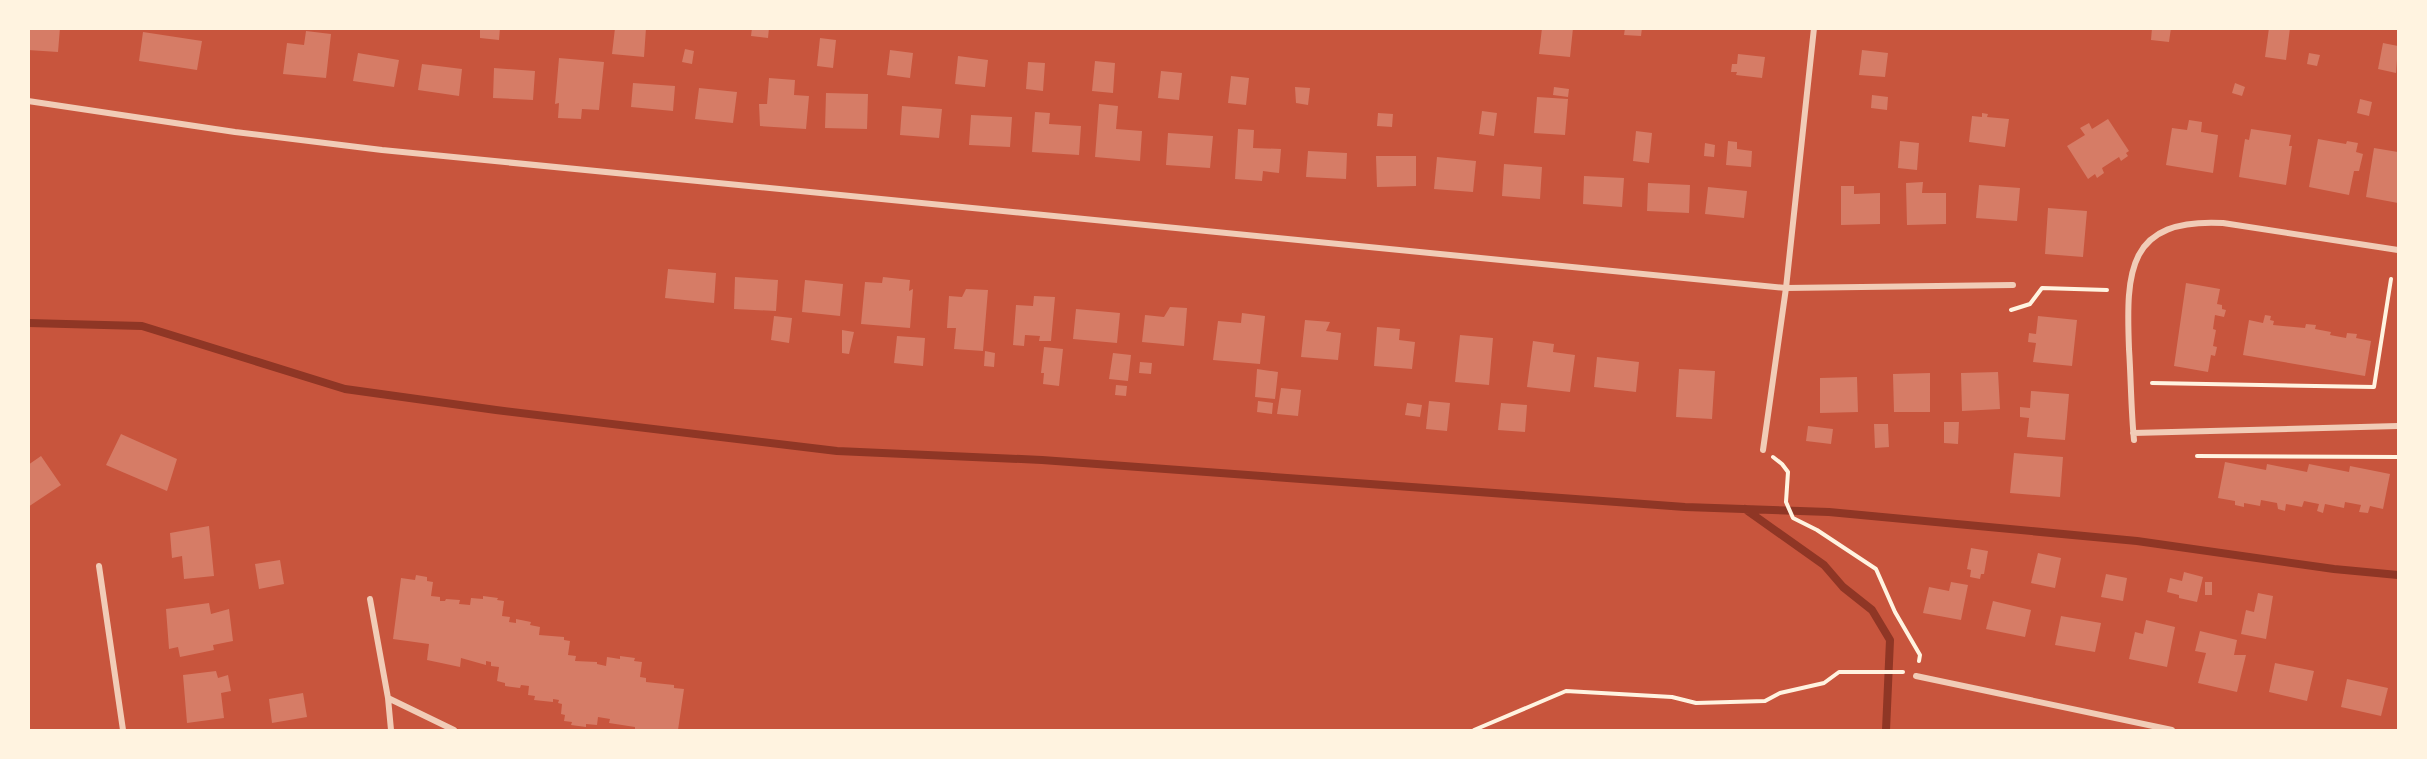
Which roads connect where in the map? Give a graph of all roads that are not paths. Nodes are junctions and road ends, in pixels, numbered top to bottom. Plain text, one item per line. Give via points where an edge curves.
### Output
1 (1814, 28) edge
2 (28, 101) edge
3 (2398, 250) edge
4 (2013, 285) dead end
5 (1786, 288) junction
6 (2398, 426) edge
7 (1763, 450) dead end
8 (99, 566) dead end
9 (370, 599) dead end
10 (1916, 676) road end
11 (388, 698) junction
12 (123, 730) edge
13 (391, 730) edge
14 (454, 730) edge
15 (2172, 730) edge

1 - 5 street
2 - 5 street via 382,150
3 - 6 street via 2223,223 2178,224 2159,232 2143,246 2133,266 2127,301 2134,437
4 - 5 street
5 - 7 street
8 - 12 street
9 - 11 street
10 - 15 street
11 - 13 street
11 - 14 street

